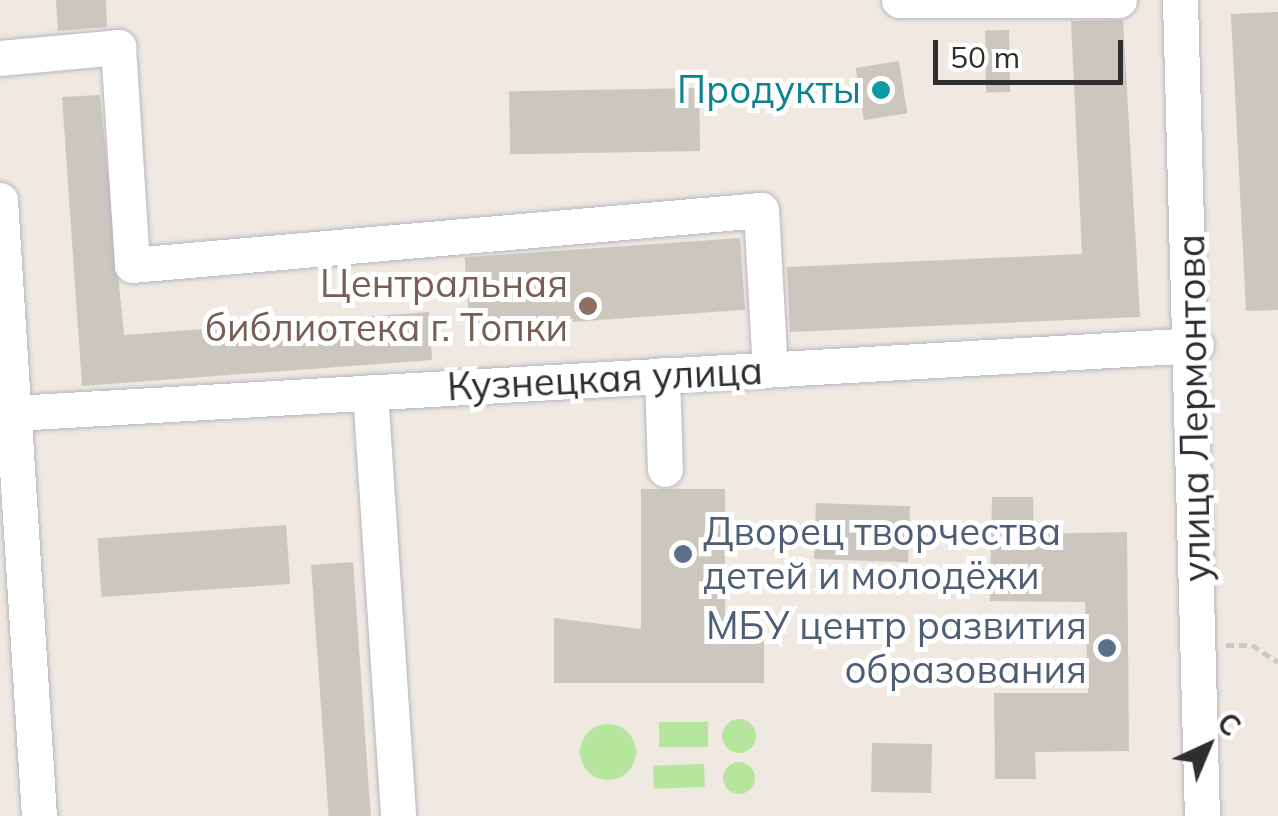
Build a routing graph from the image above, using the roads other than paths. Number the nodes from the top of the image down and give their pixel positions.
1 (899, 0) edge
2 (1119, 0) edge
3 (1180, 0) edge
4 (0, 58) edge
5 (0, 200) edge
6 (2, 258) edge
7 (1196, 344) junction
8 (770, 369) junction
9 (662, 376) junction
10 (370, 392) junction
11 (14, 413) junction
12 (665, 468) dead end
13 (39, 816) edge
14 (398, 816) edge
15 (1202, 816) edge

1 - 2 street
3 - 7 street, улица Лермонтова
4 - 8 street
5 - 6 street
6 - 11 street
7 - 8 street, Кузнецкая улица
7 - 15 street, улица Лермонтова
8 - 9 street, Кузнецкая улица
9 - 10 street, Кузнецкая улица
9 - 12 street
10 - 11 street, Кузнецкая улица
10 - 14 street
11 - 13 street

